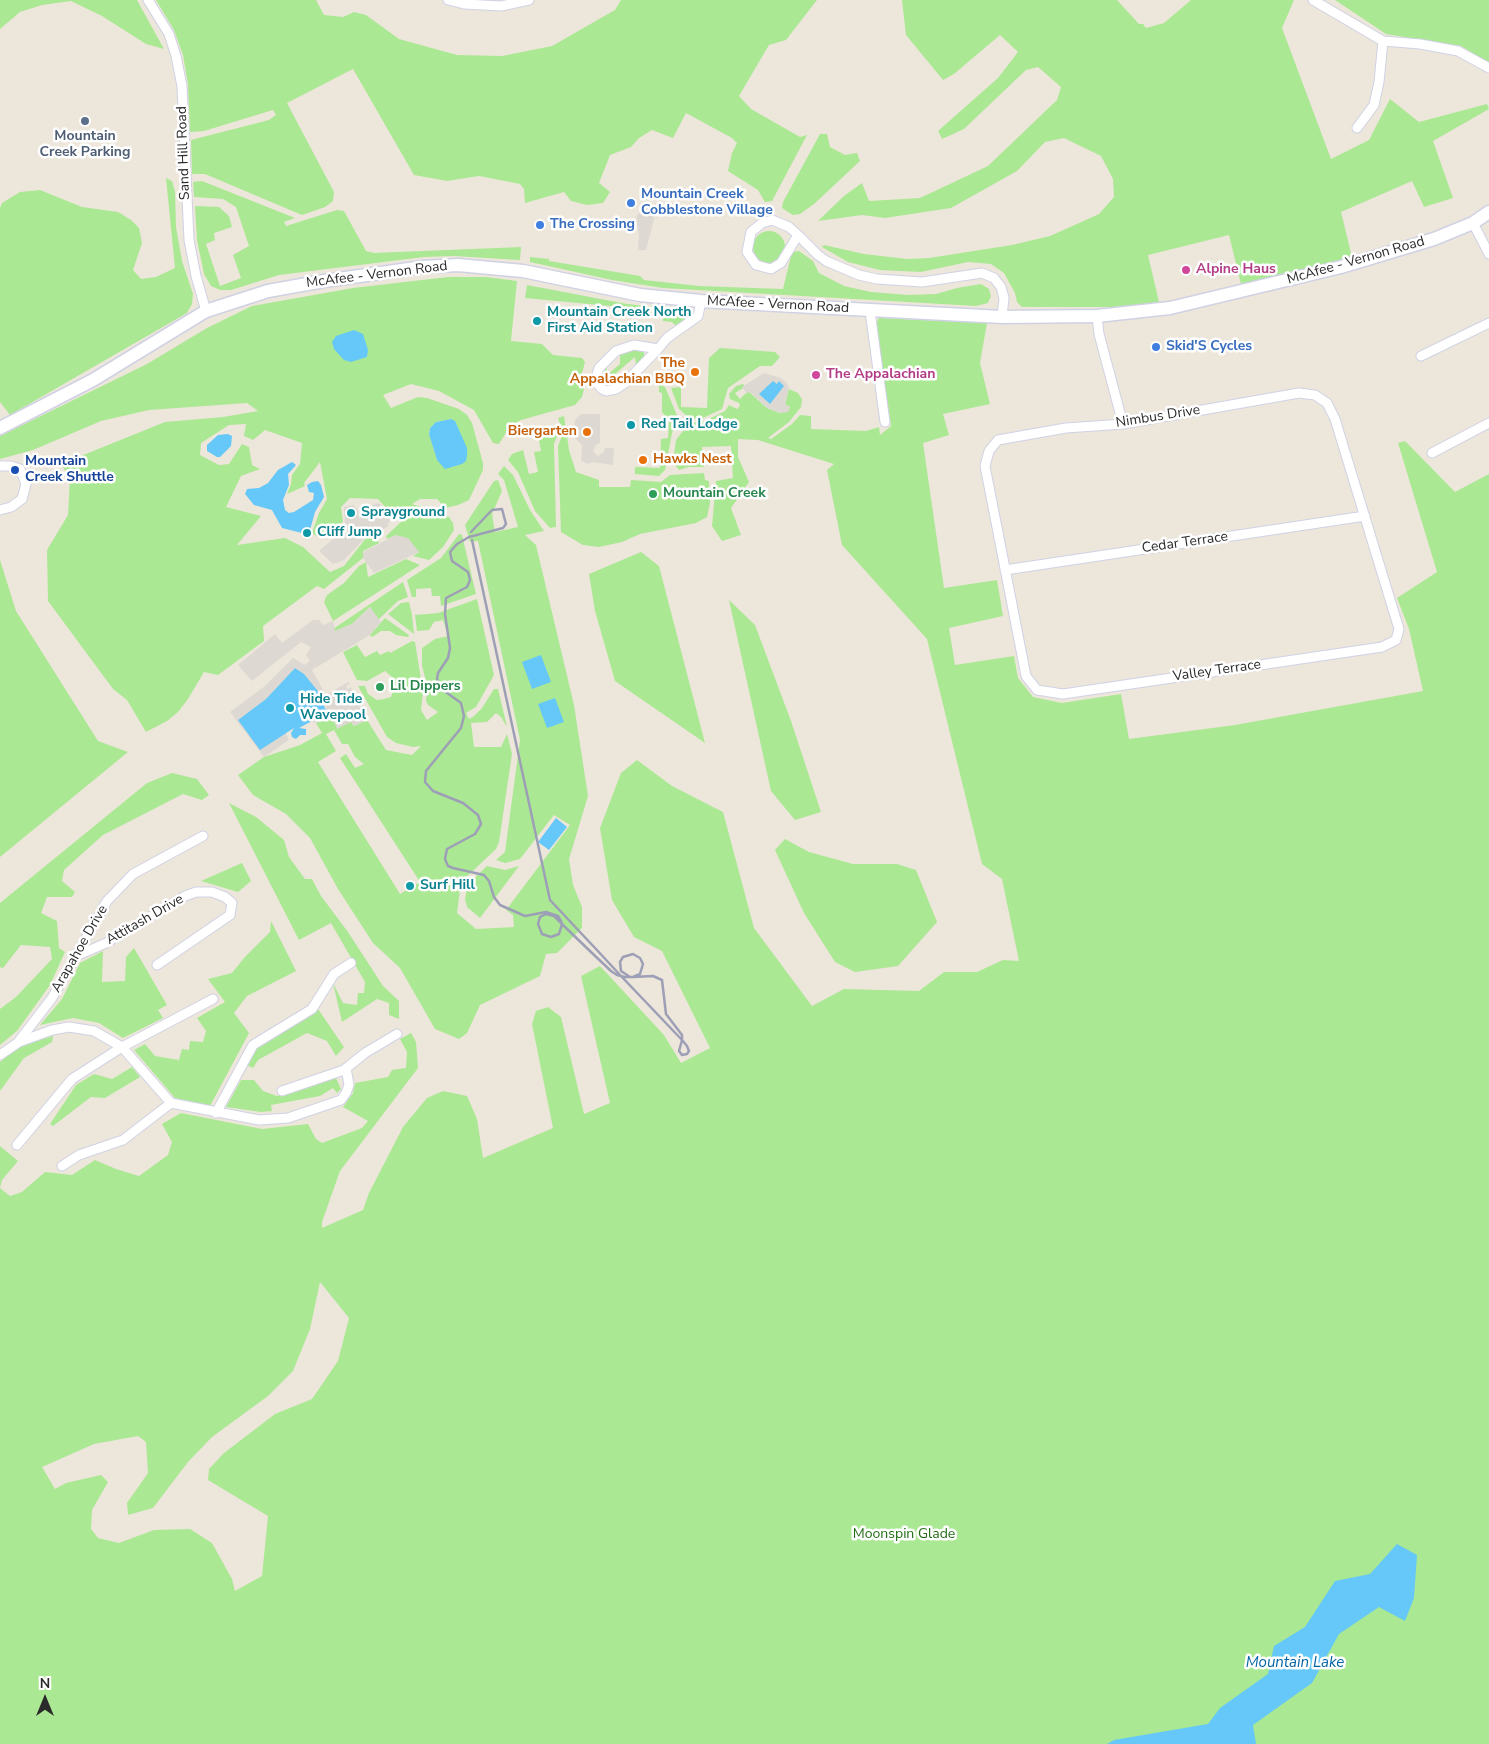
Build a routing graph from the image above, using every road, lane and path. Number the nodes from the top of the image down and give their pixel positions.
1 (148, 0) edge
2 (448, 0) edge
3 (528, 0) edge
4 (1313, 0) edge
5 (1383, 41) junction
6 (1489, 68) edge
7 (1357, 128) dead end
8 (1489, 212) edge
9 (1473, 224) junction
10 (798, 235) junction
11 (1489, 254) edge
12 (701, 301) junction
13 (206, 311) junction
14 (870, 311) junction
15 (1097, 316) junction
16 (1002, 317) junction
17 (1489, 323) edge
18 (658, 349) junction
19 (1421, 356) dead end
20 (886, 422) dead end
21 (1489, 423) edge
22 (1123, 424) junction
23 (0, 428) edge
24 (1432, 453) dead end
25 (0, 466) edge
26 (0, 510) edge
27 (1365, 516) junction
28 (1005, 570) junction
29 (1396, 640) joint
30 (1037, 690) joint
31 (203, 836) dead end
32 (74, 957) junction
33 (350, 962) dead end
34 (157, 965) dead end
35 (213, 999) dead end
36 (397, 1034) dead end
37 (19, 1042) junction
38 (122, 1047) junction
39 (0, 1055) edge
40 (346, 1068) junction
41 (282, 1091) dead end
42 (171, 1103) junction
43 (216, 1113) junction
44 (17, 1145) dead end
45 (62, 1166) dead end

1 - 13 street, Sand Hill Road
2 - 3 street
4 - 5 street
5 - 6 street
5 - 7 street
8 - 9 main road, McAfee - Vernon Road
9 - 11 street
9 - 15 main road, McAfee - Vernon Road
10 - 10 street
10 - 16 street
12 - 13 main road, McAfee - Vernon Road
12 - 14 main road, McAfee - Vernon Road
12 - 18 street
13 - 23 main road, McAfee - Vernon Road
14 - 16 main road, McAfee - Vernon Road
14 - 20 street
15 - 16 main road, McAfee - Vernon Road
15 - 22 street
17 - 19 street
18 - 18 street
21 - 24 street
22 - 27 street, Nimbus Drive
22 - 28 street, Nimbus Drive
25 - 26 street
27 - 28 street, Cedar Terrace
27 - 29 street, Nimbus Drive
28 - 30 street, Nimbus Drive
29 - 30 street, Valley Terrace
31 - 32 street, Arapahoe Drive
32 - 34 street, Attitash Drive
32 - 37 street, Arapahoe Drive
33 - 43 street
35 - 38 street
36 - 40 street
37 - 38 street
37 - 39 street
38 - 42 street
38 - 44 street
40 - 41 street
40 - 43 street
42 - 43 street
42 - 45 street

